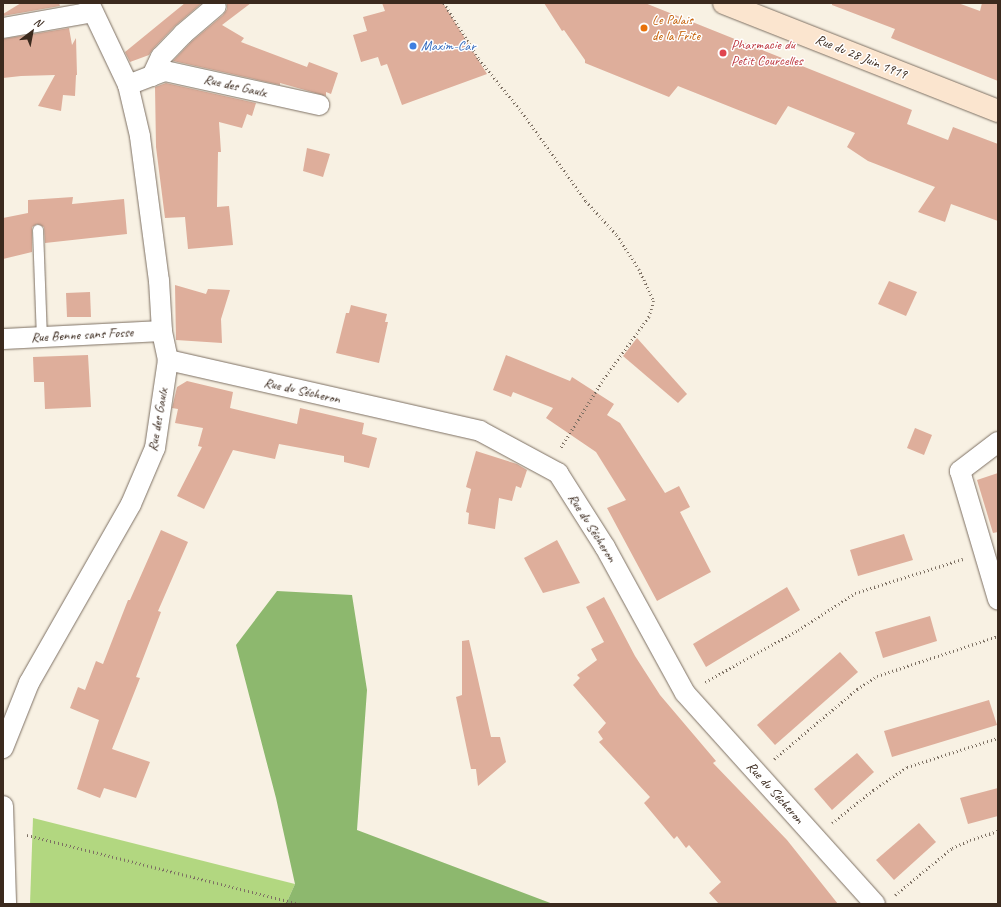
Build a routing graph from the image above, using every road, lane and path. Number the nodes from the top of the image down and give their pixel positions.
1 (444, 3) edge
2 (724, 3) edge
3 (216, 6) dead end
4 (91, 8) edge
5 (3, 28) edge
6 (152, 76) junction
7 (128, 85) junction
8 (319, 105) dead end
9 (998, 112) edge
10 (38, 230) dead end
11 (162, 331) junction
12 (42, 337) junction
13 (3, 339) edge
14 (168, 360) junction
15 (998, 442) edge
16 (551, 468) junction
17 (984, 553) junction
18 (998, 599) edge
19 (998, 636) edge
20 (686, 693) junction
21 (998, 738) edge
22 (3, 748) edge
23 (758, 773) junction
24 (3, 815) edge
25 (998, 831) edge
26 (814, 836) junction
27 (883, 901) edge
28 (6, 904) edge
29 (299, 904) edge

1 - 16 path
2 - 9 main road, Rue du 28 Juin 1919
3 - 6 street
4 - 5 street
4 - 7 street, Rue des Gaulx
6 - 7 street, Rue des Gaulx
6 - 8 street, Rue des Gaulx
7 - 11 street, Rue des Gaulx
10 - 12 lane
11 - 12 street, Rue Benne sans Fosse
11 - 14 street, Rue des Gaulx
12 - 13 street, Rue Benne sans Fosse
14 - 16 street, Rue du Sécheron
14 - 22 street, Rue des Gaulx
15 - 17 street
16 - 20 street, Rue du Sécheron
17 - 18 street
17 - 20 path
19 - 23 path
20 - 23 street, Rue du Sécheron
21 - 26 path
23 - 26 street, Rue du Sécheron
24 - 28 street
24 - 29 path
25 - 27 path
26 - 27 street, Rue du Sécheron

